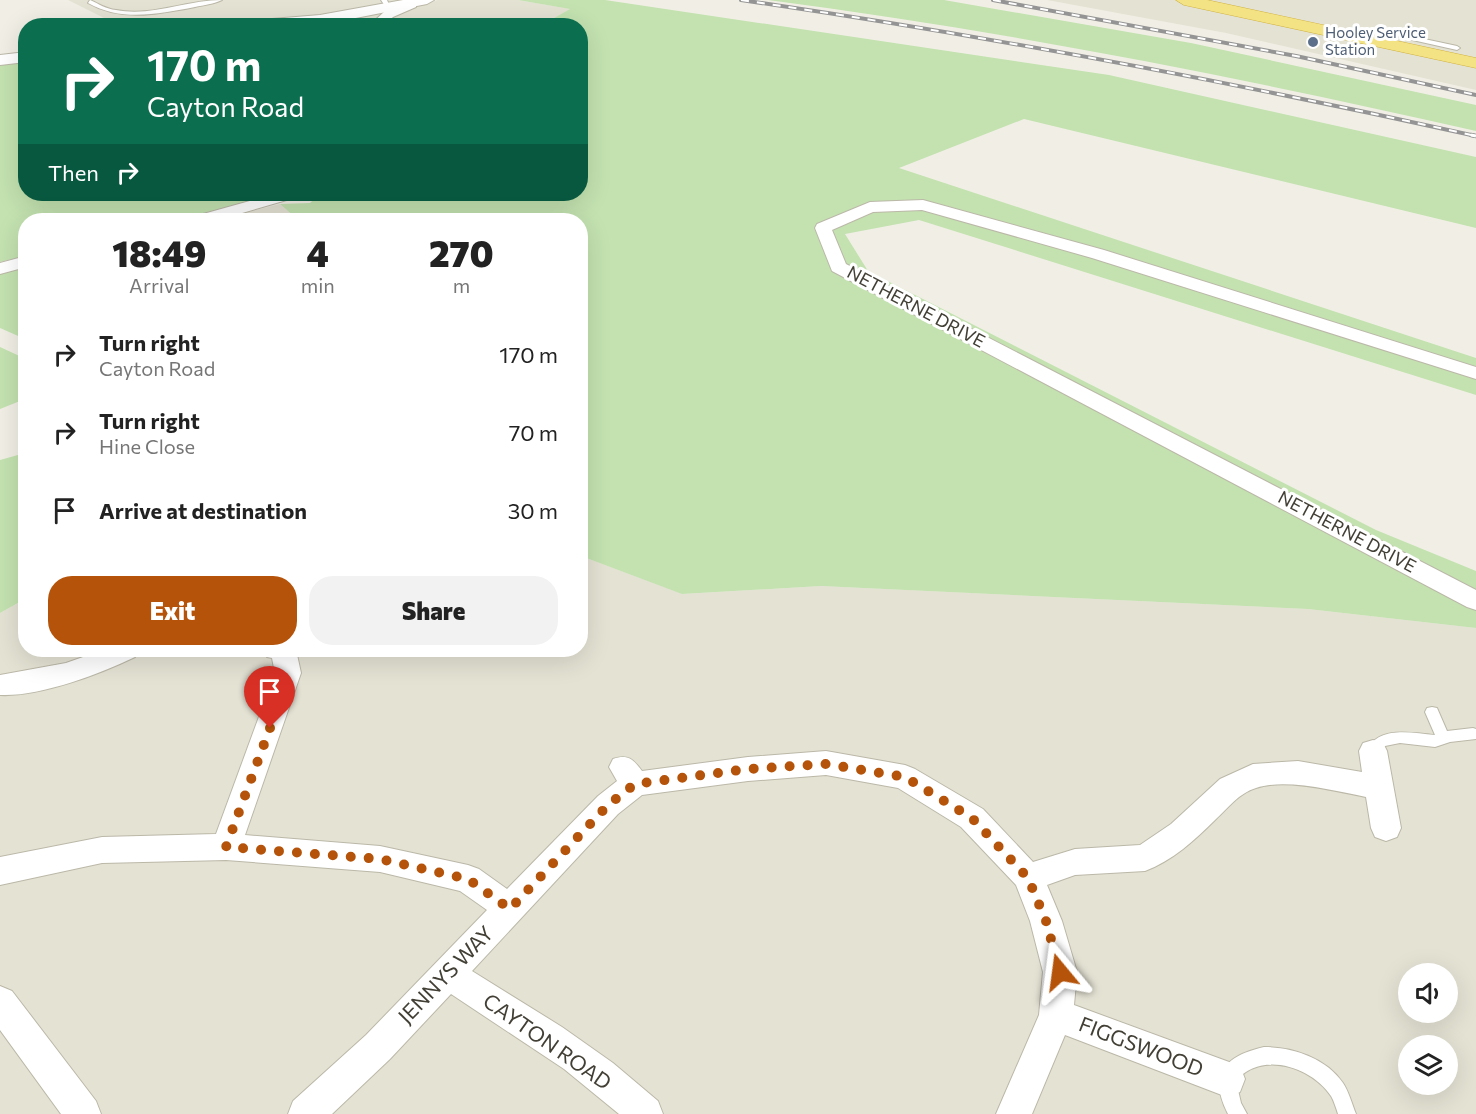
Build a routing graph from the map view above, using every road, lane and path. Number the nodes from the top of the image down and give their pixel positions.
1 (219, 0) edge
2 (427, 0) edge
3 (1184, 0) edge
4 (90, 2) dead end
5 (386, 4) edge
6 (412, 4) junction
7 (322, 18) edge
8 (384, 18) edge
9 (1401, 36) dead end
10 (1430, 48) junction
11 (1457, 48) dead end
12 (18, 58) edge
13 (0, 60) edge
14 (1476, 63) edge
15 (267, 201) edge
16 (226, 213) edge
17 (18, 263) edge
18 (0, 269) edge
19 (1476, 373) edge
20 (1476, 601) edge
21 (112, 657) edge
22 (285, 657) edge
23 (2, 685) dead end
24 (1432, 712) dead end
25 (1473, 734) dead end
26 (1443, 738) junction
27 (1373, 751) joint
28 (1380, 787) junction
29 (1386, 828) dead end
30 (226, 847) junction
31 (0, 872) edge
32 (1028, 878) junction
33 (510, 909) junction
34 (447, 973) junction
35 (0, 1002) edge
36 (1056, 1015) junction
37 (1227, 1079) junction
38 (83, 1114) edge
39 (306, 1114) edge
40 (645, 1114) edge
41 (1014, 1114) edge
42 (1238, 1114) edge
43 (1347, 1114) edge

1 - 4 lane
2 - 6 street
3 - 10 highway
5 - 6 street
5 - 7 street
6 - 8 street
9 - 10 lane
10 - 11 lane
10 - 14 highway
12 - 13 street
15 - 16 street
17 - 18 street
19 - 20 street, NETHERNE DRIVE
21 - 23 street
22 - 30 street
24 - 26 lane
25 - 26 lane
26 - 27 lane
27 - 28 street
28 - 29 street
28 - 32 street
30 - 31 street
30 - 33 street
32 - 33 street, JENNYS WAY
32 - 36 street, JENNYS WAY
33 - 34 street, JENNYS WAY
34 - 39 street, JENNYS WAY
34 - 40 street, CAYTON ROAD
35 - 38 street
36 - 37 street, FIGGSWOOD
36 - 41 street, JENNYS WAY
37 - 42 lane
37 - 43 lane

